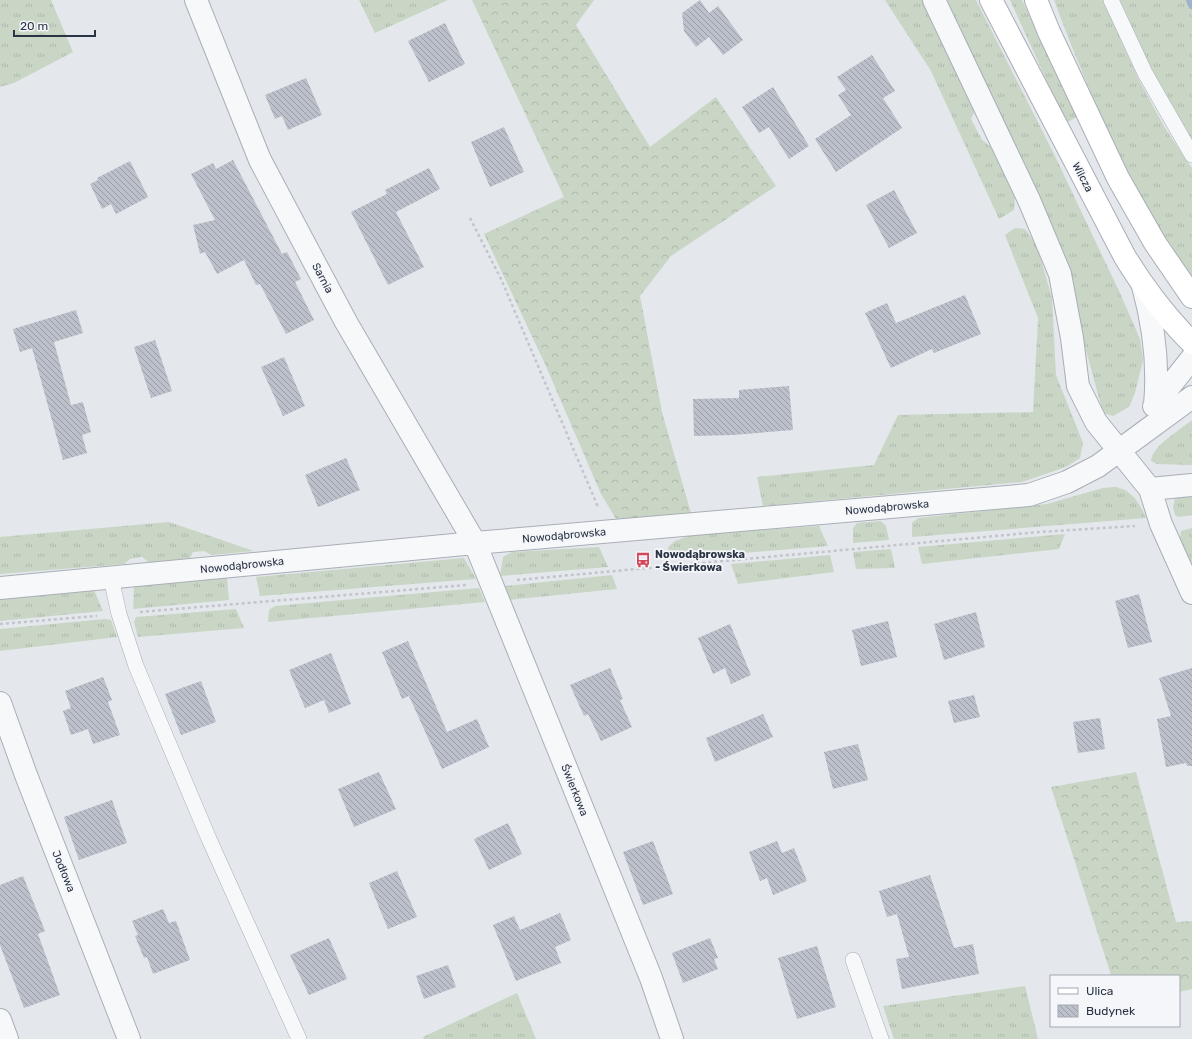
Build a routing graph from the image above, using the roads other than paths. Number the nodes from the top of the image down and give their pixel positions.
1 (196, 0) edge
2 (934, 0) edge
3 (992, 0) edge
4 (1036, 0) edge
5 (1111, 0) edge
6 (1192, 155) edge
7 (1143, 286) junction
8 (1192, 297) edge
9 (1192, 343) edge
10 (1192, 358) edge
11 (1192, 397) edge
12 (1155, 405) junction
13 (1118, 451) junction
14 (1192, 485) edge
15 (1150, 489) junction
16 (475, 543) junction
17 (111, 578) junction
18 (0, 588) edge
19 (1192, 593) edge
20 (0, 703) edge
21 (853, 960) dead end
22 (0, 1020) edge
23 (7, 1039) edge
24 (129, 1039) edge
25 (299, 1039) edge
26 (672, 1039) edge
27 (881, 1039) edge

1 - 16 street, Sarnia
2 - 13 street
3 - 7 street, Wilcza
4 - 8 street
5 - 6 lane
7 - 9 street, Wilcza
7 - 12 street
10 - 12 street, Nowodąbrowska
11 - 13 street, Nowodąbrowska
12 - 13 street, Nowodąbrowska
13 - 15 street
13 - 16 street, Nowodąbrowska
14 - 15 street
15 - 19 street
16 - 17 street, Nowodąbrowska
16 - 26 street, Świerkowa
17 - 18 street, Nowodąbrowska
17 - 25 lane
20 - 24 street, Jodłowa
21 - 27 lane
22 - 23 street

